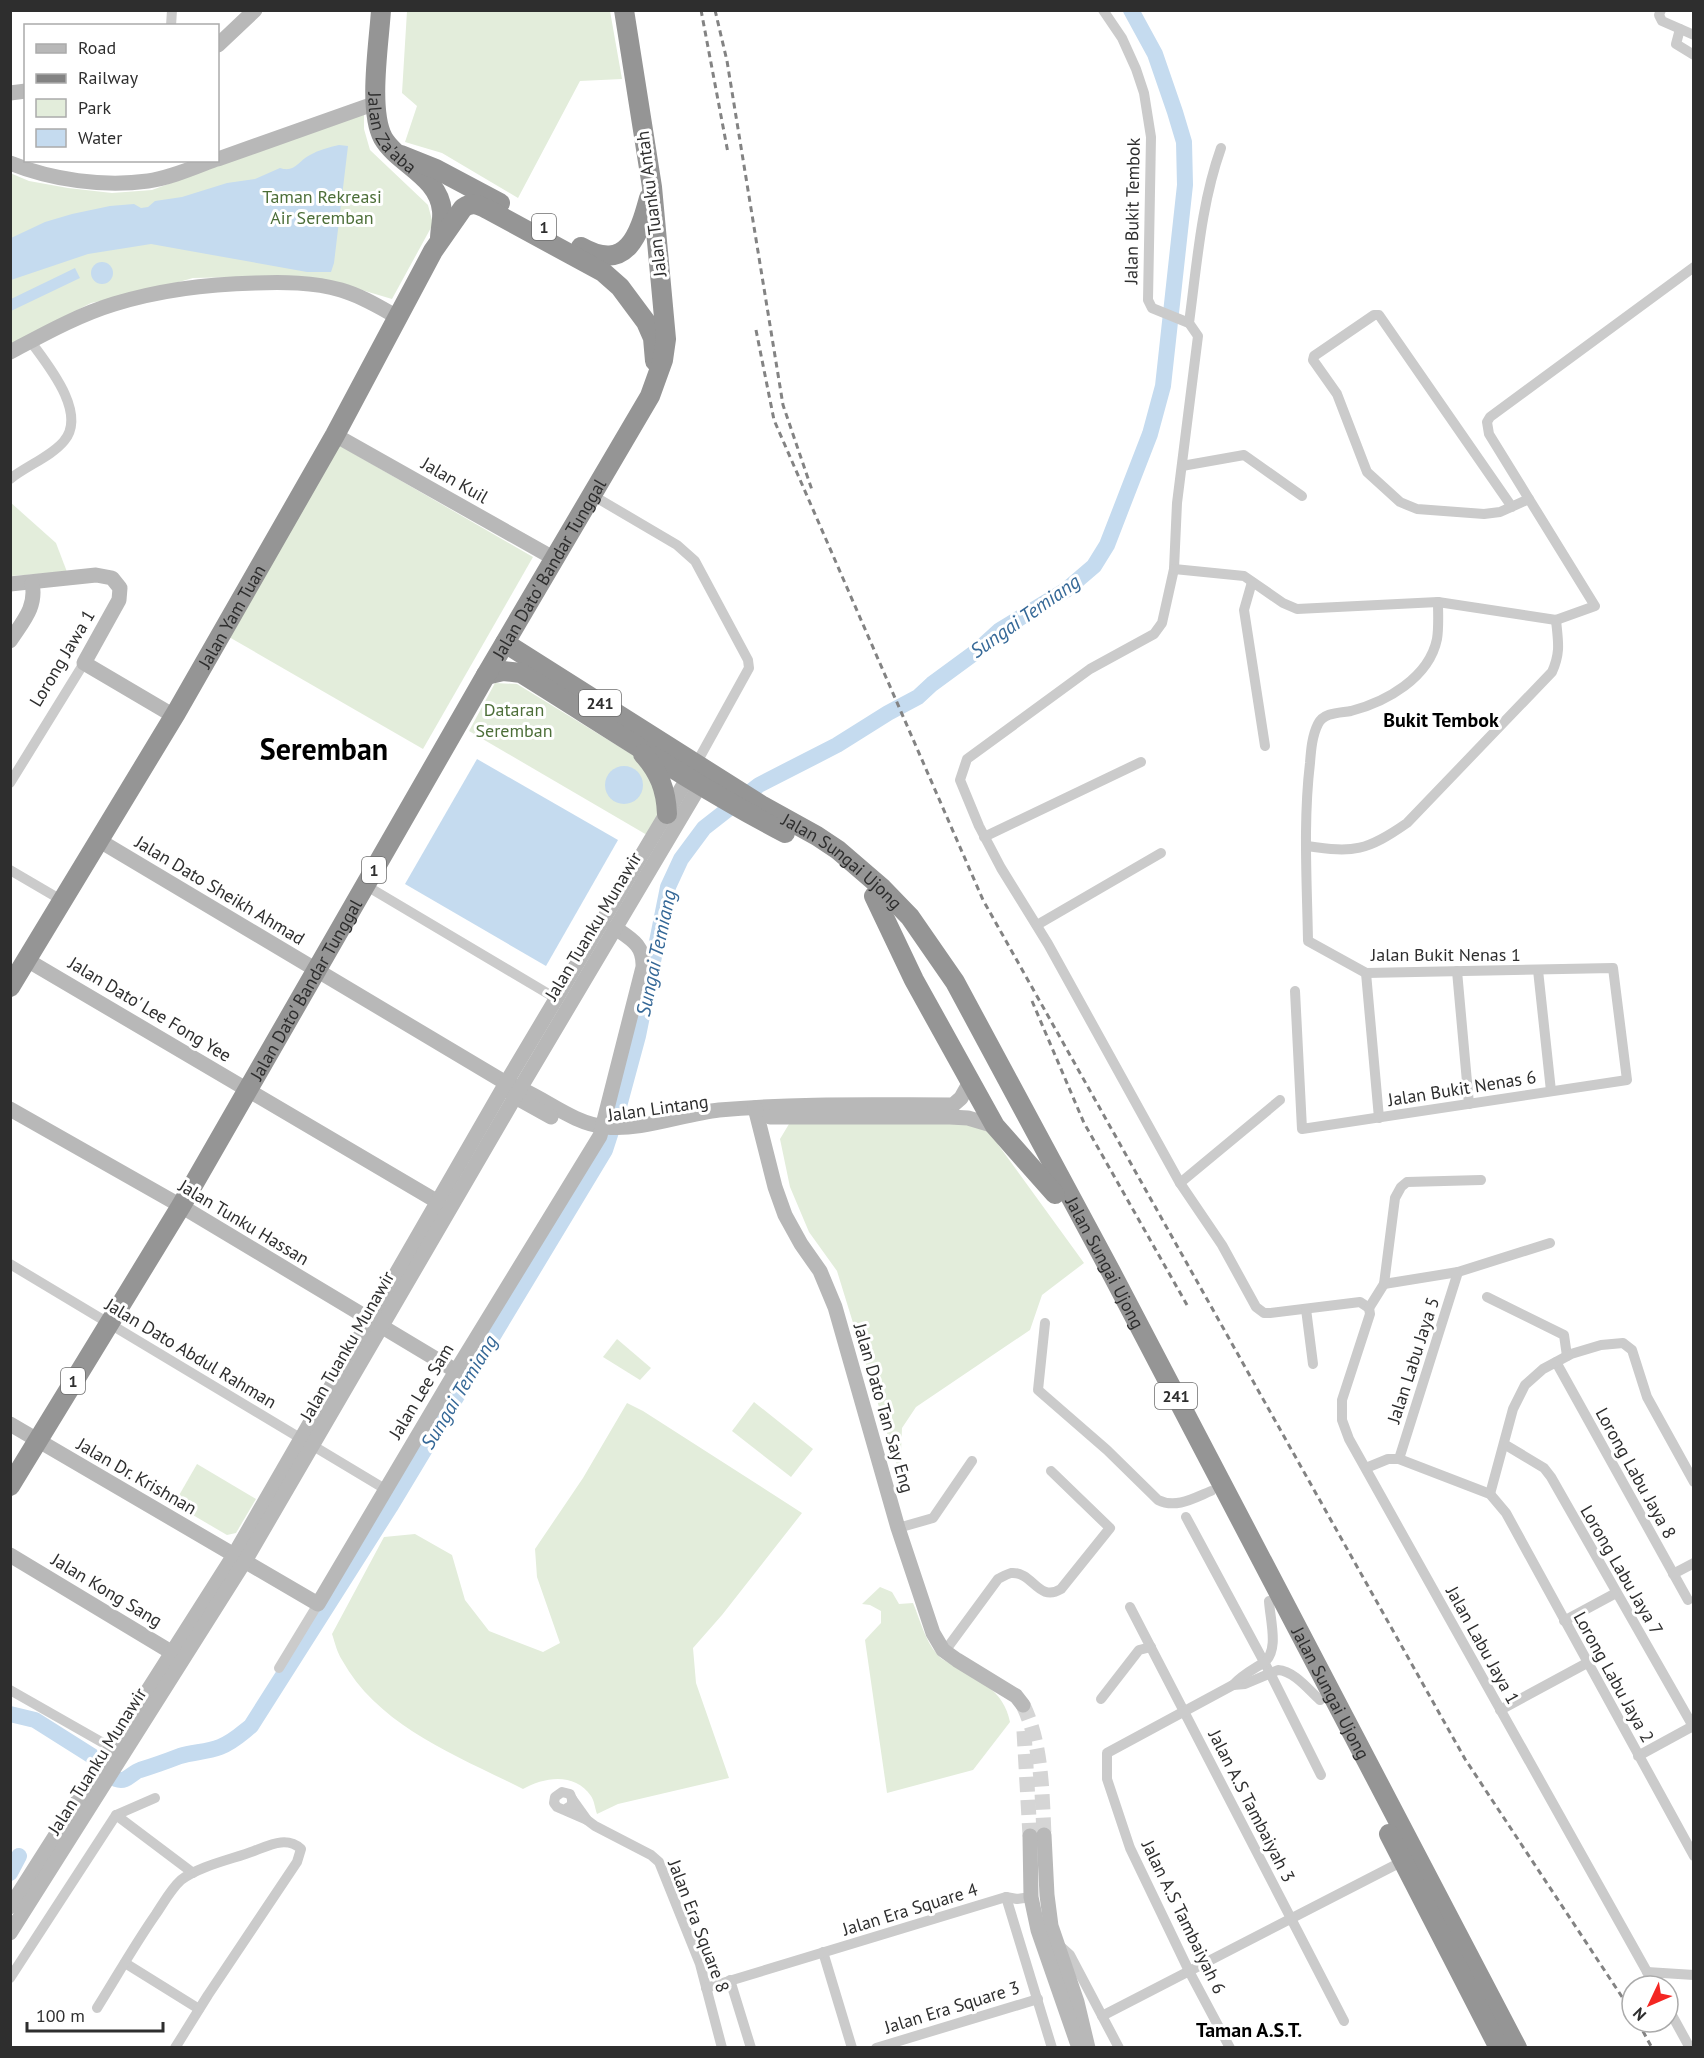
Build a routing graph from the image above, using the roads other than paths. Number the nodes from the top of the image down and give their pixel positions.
1 (255, 10) edge
2 (381, 10) edge
3 (624, 10) edge
4 (637, 10) edge
5 (1103, 10) edge
6 (1660, 10) edge
7 (1680, 29) junction
8 (1694, 35) edge
9 (219, 44) edge
10 (1694, 55) edge
11 (639, 100) junction
12 (376, 103) junction
13 (1221, 148) dead end
14 (401, 156) junction
15 (219, 159) edge
16 (210, 162) edge
17 (10, 163) edge
18 (652, 187) junction
19 (440, 239) junction
20 (1694, 267) edge
21 (399, 318) junction
22 (1190, 323) junction
23 (31, 342) junction
24 (10, 352) edge
25 (650, 396) junction
26 (335, 435) junction
27 (1182, 466) junction
28 (10, 479) edge
29 (592, 495) junction
30 (1302, 495) dead end
31 (1528, 499) junction
32 (1512, 507) junction
33 (555, 559) junction
34 (1174, 569) junction
35 (1252, 582) junction
36 (32, 583) junction
37 (10, 584) edge
38 (1438, 602) junction
39 (1556, 620) junction
40 (10, 641) edge
41 (505, 643) junction
42 (84, 663) junction
43 (486, 675) junction
44 (174, 716) junction
45 (633, 743) junction
46 (1265, 746) dead end
47 (1141, 762) dead end
48 (698, 774) junction
49 (10, 783) edge
50 (756, 810) junction
51 (667, 813) junction
52 (984, 837) junction
53 (100, 841) junction
54 (1307, 846) junction
55 (1161, 853) dead end
56 (10, 870) edge
57 (365, 885) junction
58 (874, 896) junction
59 (63, 901) junction
60 (1037, 925) junction
61 (615, 928) junction
62 (27, 960) junction
63 (316, 970) junction
64 (1538, 970) junction
65 (1457, 971) junction
66 (1366, 973) junction
67 (10, 987) edge
68 (1294, 991) dead end
69 (556, 999) junction
70 (1627, 1080) joint
71 (969, 1082) junction
72 (514, 1089) junction
73 (248, 1090) junction
74 (1551, 1091) junction
75 (1280, 1100) dead end
76 (1469, 1104) junction
77 (10, 1110) edge
78 (920, 1111) junction
79 (756, 1113) junction
80 (1379, 1118) junction
81 (995, 1126) junction
82 (612, 1131) junction
83 (1481, 1180) dead end
84 (1180, 1183) junction
85 (1055, 1194) junction
86 (438, 1202) junction
87 (181, 1206) junction
88 (1550, 1243) dead end
89 (10, 1264) edge
90 (1458, 1272) junction
91 (1384, 1284) junction
92 (1487, 1296) dead end
93 (1369, 1308) junction
94 (1306, 1309) junction
95 (109, 1323) junction
96 (376, 1323) junction
97 (1045, 1323) dead end
98 (1567, 1356) junction
99 (1556, 1362) junction
100 (1313, 1364) dead end
101 (456, 1371) junction
102 (10, 1424) edge
103 (38, 1440) junction
104 (307, 1441) junction
105 (1504, 1444) junction
106 (1399, 1459) junction
107 (972, 1461) dead end
108 (1366, 1468) junction
109 (1051, 1471) dead end
110 (1694, 1482) edge
111 (10, 1486) edge
112 (386, 1489) junction
113 (1211, 1491) junction
114 (1490, 1494) junction
115 (1186, 1517) dead end
116 (898, 1528) junction
117 (10, 1555) edge
118 (239, 1558) junction
119 (1694, 1563) edge
120 (1673, 1574) junction
121 (1616, 1593) junction
122 (1688, 1600) dead end
123 (1269, 1601) junction
124 (318, 1604) junction
125 (1130, 1607) dead end
126 (1564, 1621) junction
127 (1151, 1647) junction
128 (945, 1651) junction
129 (178, 1656) junction
130 (1587, 1663) junction
131 (279, 1668) dead end
132 (1267, 1668) junction
133 (10, 1690) edge
134 (1101, 1699) dead end
135 (1320, 1700) junction
136 (1020, 1706) tunnel mouth
137 (1500, 1710) junction
138 (1184, 1711) junction
139 (1693, 1727) edge
140 (112, 1748) junction
141 (1638, 1756) junction
142 (104, 1773) junction
143 (1321, 1775) dead end
144 (155, 1798) dead end
145 (572, 1799) junction
146 (564, 1810) junction
147 (116, 1815) junction
148 (587, 1820) junction
149 (1694, 1856) edge
150 (1403, 1861) junction
151 (193, 1873) junction
152 (1006, 1897) junction
153 (1031, 1897) junction
154 (15, 1904) edge
155 (1291, 1918) junction
156 (10, 1933) edge
157 (1055, 1941) junction
158 (823, 1952) junction
159 (125, 1963) junction
160 (1189, 1971) junction
161 (1647, 1972) joint
162 (1694, 1975) edge
163 (10, 1978) edge
164 (730, 1980) junction
165 (706, 1988) junction
166 (1038, 1999) junction
167 (97, 2008) dead end
168 (199, 2009) junction
169 (1102, 2016) junction
170 (1344, 2021) dead end
171 (1680, 2030) edge
172 (175, 2048) edge
173 (722, 2048) edge
174 (751, 2048) edge
175 (852, 2048) edge
176 (876, 2048) edge
177 (1052, 2048) edge
178 (1079, 2048) edge
179 (1088, 2048) edge
180 (1119, 2048) edge
181 (1230, 2048) edge
182 (1499, 2048) edge
183 (1517, 2048) edge
184 (1690, 2048) edge

1 - 9 main road
2 - 12 highway, Jalan Za'aba / 1
3 - 11 highway, Jalan Tuanku Antah / 1
4 - 11 highway
5 - 22 street, Jalan Bukit Tembok
6 - 7 street
7 - 8 street
7 - 10 street
11 - 18 highway, Jalan Tuanku Antah / 1
12 - 14 highway, Jalan Za'aba / 1
12 - 15 main road
13 - 22 street
14 - 18 highway, 1
14 - 19 highway, Jalan Za'aba / 1
16 - 17 main road
18 - 25 highway, Jalan Tuanku Antah / 1
19 - 21 highway, Jalan Yam Tuan / 1
19 - 25 highway, 1
20 - 31 street
21 - 23 main road
21 - 26 highway, Jalan Yam Tuan / 1
22 - 27 street
23 - 24 main road
23 - 28 street
25 - 29 highway, Jalan Dato' Bandar Tunggal / 1
26 - 33 main road, Jalan Kuil
26 - 44 highway, Jalan Yam Tuan / 1
27 - 30 street
27 - 34 street
29 - 33 highway, Jalan Dato' Bandar Tunggal / 1
29 - 48 street
31 - 32 street
31 - 39 street
32 - 32 street
33 - 41 highway, Jalan Dato' Bandar Tunggal / 1
34 - 35 street
34 - 52 street
35 - 38 street
35 - 46 street
36 - 37 main road
36 - 40 main road
36 - 42 main road, Lorong Jawa 1
38 - 39 street
38 - 54 street
39 - 54 street
41 - 43 highway, Jalan Dato' Bandar Tunggal / 1
41 - 48 highway, Jalan Sungai Ujong / 241
42 - 44 main road
42 - 49 street, Lorong Jawa 1
43 - 45 highway, Jalan Sungai Ujong / 241
43 - 57 highway, Jalan Dato' Bandar Tunggal / 1
44 - 53 highway, Jalan Yam Tuan / 1
45 - 48 highway, Jalan Sungai Ujong / 241
45 - 51 highway
47 - 52 street
48 - 50 highway, Jalan Sungai Ujong / 241
48 - 51 main road, Jalan Tuanku Munawir
48 - 61 main road, Jalan Tuanku Munawir
50 - 58 highway, Jalan Sungai Ujong / 241
50 - 183 highway, Jalan Sungai Ujong / 241
51 - 69 main road, Jalan Tuanku Munawir
52 - 60 street
53 - 59 highway, Jalan Yam Tuan / 1
53 - 63 main road, Jalan Dato Sheikh Ahmad
54 - 66 street, Jalan Bukit Nenas 1
55 - 60 street
56 - 59 street
57 - 63 highway, Jalan Dato' Bandar Tunggal / 1
57 - 69 street
58 - 71 highway
58 - 85 highway, Jalan Sungai Ujong / 241
59 - 62 highway, Jalan Yam Tuan / 1
60 - 84 street
61 - 72 main road, Jalan Tuanku Munawir
61 - 82 main road, Jalan Lee Sam
62 - 67 highway, Jalan Yam Tuan / 1
62 - 73 main road, Jalan Dato' Lee Fong Yee
63 - 72 main road, Jalan Dato Sheikh Ahmad
63 - 73 highway, Jalan Dato' Bandar Tunggal / 1
64 - 65 street, Jalan Bukit Nenas 1
64 - 70 street, Jalan Bukit Nenas 1
64 - 74 street
65 - 66 street, Jalan Bukit Nenas 1
65 - 76 street
66 - 80 street
68 - 80 street, Jalan Bukit Nenas 6
69 - 72 main road, Jalan Tuanku Munawir
70 - 74 street, Jalan Bukit Nenas 6
71 - 78 main road, Jalan Lintang
71 - 81 highway
72 - 82 main road, Jalan Lintang
72 - 86 main road, Jalan Tuanku Munawir
72 - 96 main road, Jalan Tuanku Munawir
73 - 86 main road, Jalan Dato' Lee Fong Yee
73 - 87 highway, Jalan Dato' Bandar Tunggal / 1
74 - 76 street, Jalan Bukit Nenas 6
75 - 84 street
76 - 80 street, Jalan Bukit Nenas 6
77 - 87 main road, Jalan Tunku Hassan
78 - 79 main road, Jalan Lintang
78 - 81 main road, Jalan Lintang
79 - 82 main road, Jalan Lintang
79 - 116 main road, Jalan Dato Tan Say Eng
81 - 85 highway
82 - 101 main road, Jalan Lee Sam
83 - 91 street
84 - 94 street
85 - 113 highway, Jalan Sungai Ujong / 241
86 - 96 main road, Jalan Tuanku Munawir
87 - 95 highway, Jalan Dato' Bandar Tunggal / 1
87 - 96 main road, Jalan Tunku Hassan
88 - 90 street
89 - 95 street, Jalan Dato Abdul Rahman
90 - 91 street
90 - 106 street, Jalan Labu Jaya 5
91 - 93 street, Jalan Labu Jaya 1
92 - 98 street
93 - 94 street
93 - 108 street, Jalan Labu Jaya 1
94 - 100 street
95 - 103 highway, Jalan Dato' Bandar Tunggal / 1
95 - 104 street, Jalan Dato Abdul Rahman
96 - 101 main road, Jalan Tunku Hassan
96 - 104 main road, Jalan Tuanku Munawir
97 - 113 street
98 - 99 street
98 - 110 street
99 - 105 street
99 - 120 street, Lorong Labu Jaya 8
101 - 112 main road, Jalan Lee Sam
102 - 103 main road, Jalan Dr. Krishnan
103 - 111 highway, Jalan Dato' Bandar Tunggal / 1
103 - 118 main road, Jalan Dr. Krishnan
104 - 112 street, Jalan Dato Abdul Rahman
104 - 118 main road, Jalan Tuanku Munawir
105 - 114 street
105 - 121 street, Lorong Labu Jaya 7
106 - 108 street
106 - 114 street
107 - 116 street
108 - 137 street, Jalan Labu Jaya 1
109 - 128 street
112 - 124 main road, Jalan Lee Sam
113 - 123 highway, Jalan Sungai Ujong / 241
114 - 126 street, Lorong Labu Jaya 2
115 - 132 street
116 - 128 main road, Jalan Dato Tan Say Eng
117 - 129 main road, Jalan Kong Sang
118 - 124 main road
118 - 129 main road, Jalan Tuanku Munawir
119 - 120 street
120 - 122 street, Lorong Labu Jaya 8
121 - 126 street
121 - 139 street, Lorong Labu Jaya 7
123 - 132 street
123 - 135 highway, Jalan Sungai Ujong / 241
124 - 131 street
125 - 127 street, Jalan A.S Tambaiyah 3
126 - 130 street, Lorong Labu Jaya 2
127 - 134 street
127 - 138 street, Jalan A.S Tambaiyah 3
128 - 136 main road, Jalan Dato Tan Say Eng
129 - 140 main road, Jalan Tuanku Munawir
129 - 142 main road, Jalan Tuanku Munawir
130 - 137 street
130 - 141 street, Lorong Labu Jaya 2
132 - 135 street
132 - 138 street
132 - 143 street
133 - 140 street
135 - 150 highway, Jalan Sungai Ujong / 241
137 - 161 street, Jalan Labu Jaya 1
138 - 155 street, Jalan A.S Tambaiyah 3
138 - 160 street, Jalan A.S Tambaiyah 6
139 - 141 street
140 - 142 main road, Jalan Tuanku Munawir
141 - 149 street, Lorong Labu Jaya 2
142 - 154 main road, Jalan Tuanku Munawir
144 - 147 street
145 - 146 street
145 - 146 street
145 - 148 street, Jalan Era Square 8
146 - 148 street, Jalan Era Square 8
147 - 151 street
147 - 163 street
148 - 165 street, Jalan Era Square 8
150 - 155 street
150 - 182 highway, Jalan Sungai Ujong / 241
151 - 159 street
151 - 168 street
152 - 153 street, Jalan Era Square 4
152 - 158 street, Jalan Era Square 4
152 - 166 street
153 - 157 main road
153 - 178 main road
154 - 156 main road, Jalan Tuanku Munawir
155 - 160 street
155 - 170 street, Jalan A.S Tambaiyah 3
157 - 169 street
157 - 179 main road
158 - 164 street, Jalan Era Square 4
158 - 175 street
159 - 167 street
159 - 168 street
160 - 169 street
160 - 181 street, Jalan A.S Tambaiyah 6
161 - 162 street
164 - 165 street, Jalan Era Square 4
164 - 174 street, Jalan Era Square 8
165 - 173 street, Jalan Era Square 8
166 - 176 street, Jalan Era Square 3
166 - 177 street
168 - 172 street
169 - 180 street
171 - 184 street

